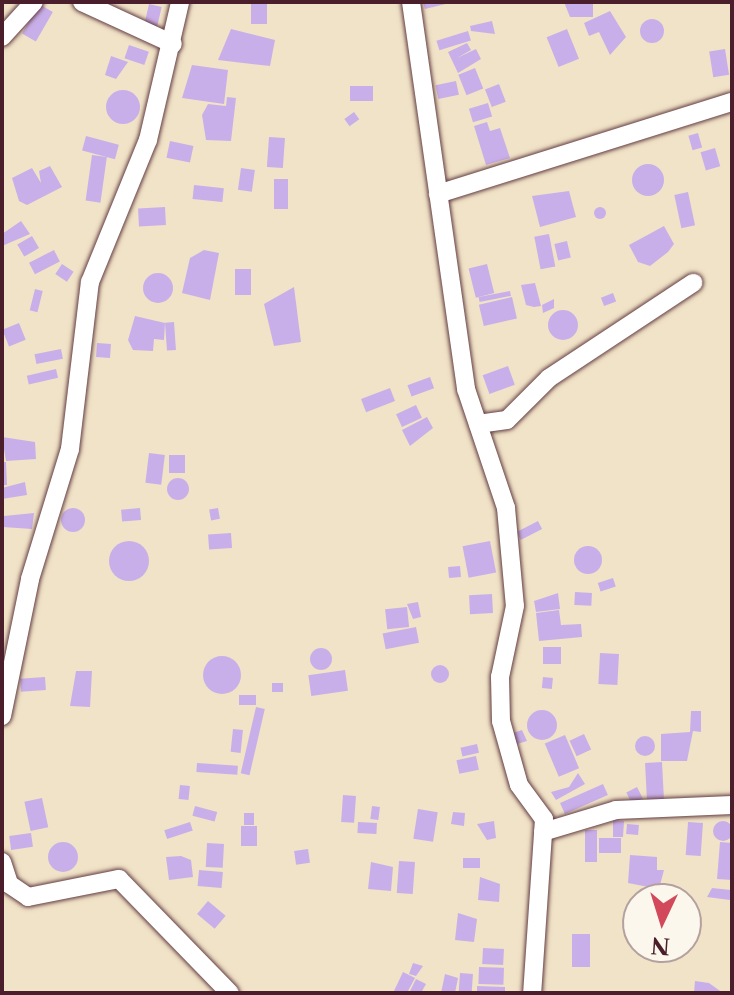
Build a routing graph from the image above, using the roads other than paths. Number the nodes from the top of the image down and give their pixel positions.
1 (34, 2) edge
2 (82, 2) edge
3 (180, 2) edge
4 (411, 2) edge
5 (2, 37) edge
6 (173, 44) junction
7 (732, 102) edge
8 (438, 194) junction
9 (693, 283) dead end
10 (478, 424) junction
11 (2, 618) edge
12 (21, 624) junction
13 (2, 716) edge
14 (732, 805) edge
15 (543, 832) junction
16 (2, 862) edge
17 (230, 993) edge
18 (532, 993) edge

1 - 5 street
2 - 6 street
3 - 6 street
4 - 8 street
6 - 12 street
7 - 8 street
8 - 10 street
9 - 10 street
10 - 15 street
11 - 12 street
12 - 13 street
14 - 15 street
15 - 18 street
16 - 17 street

